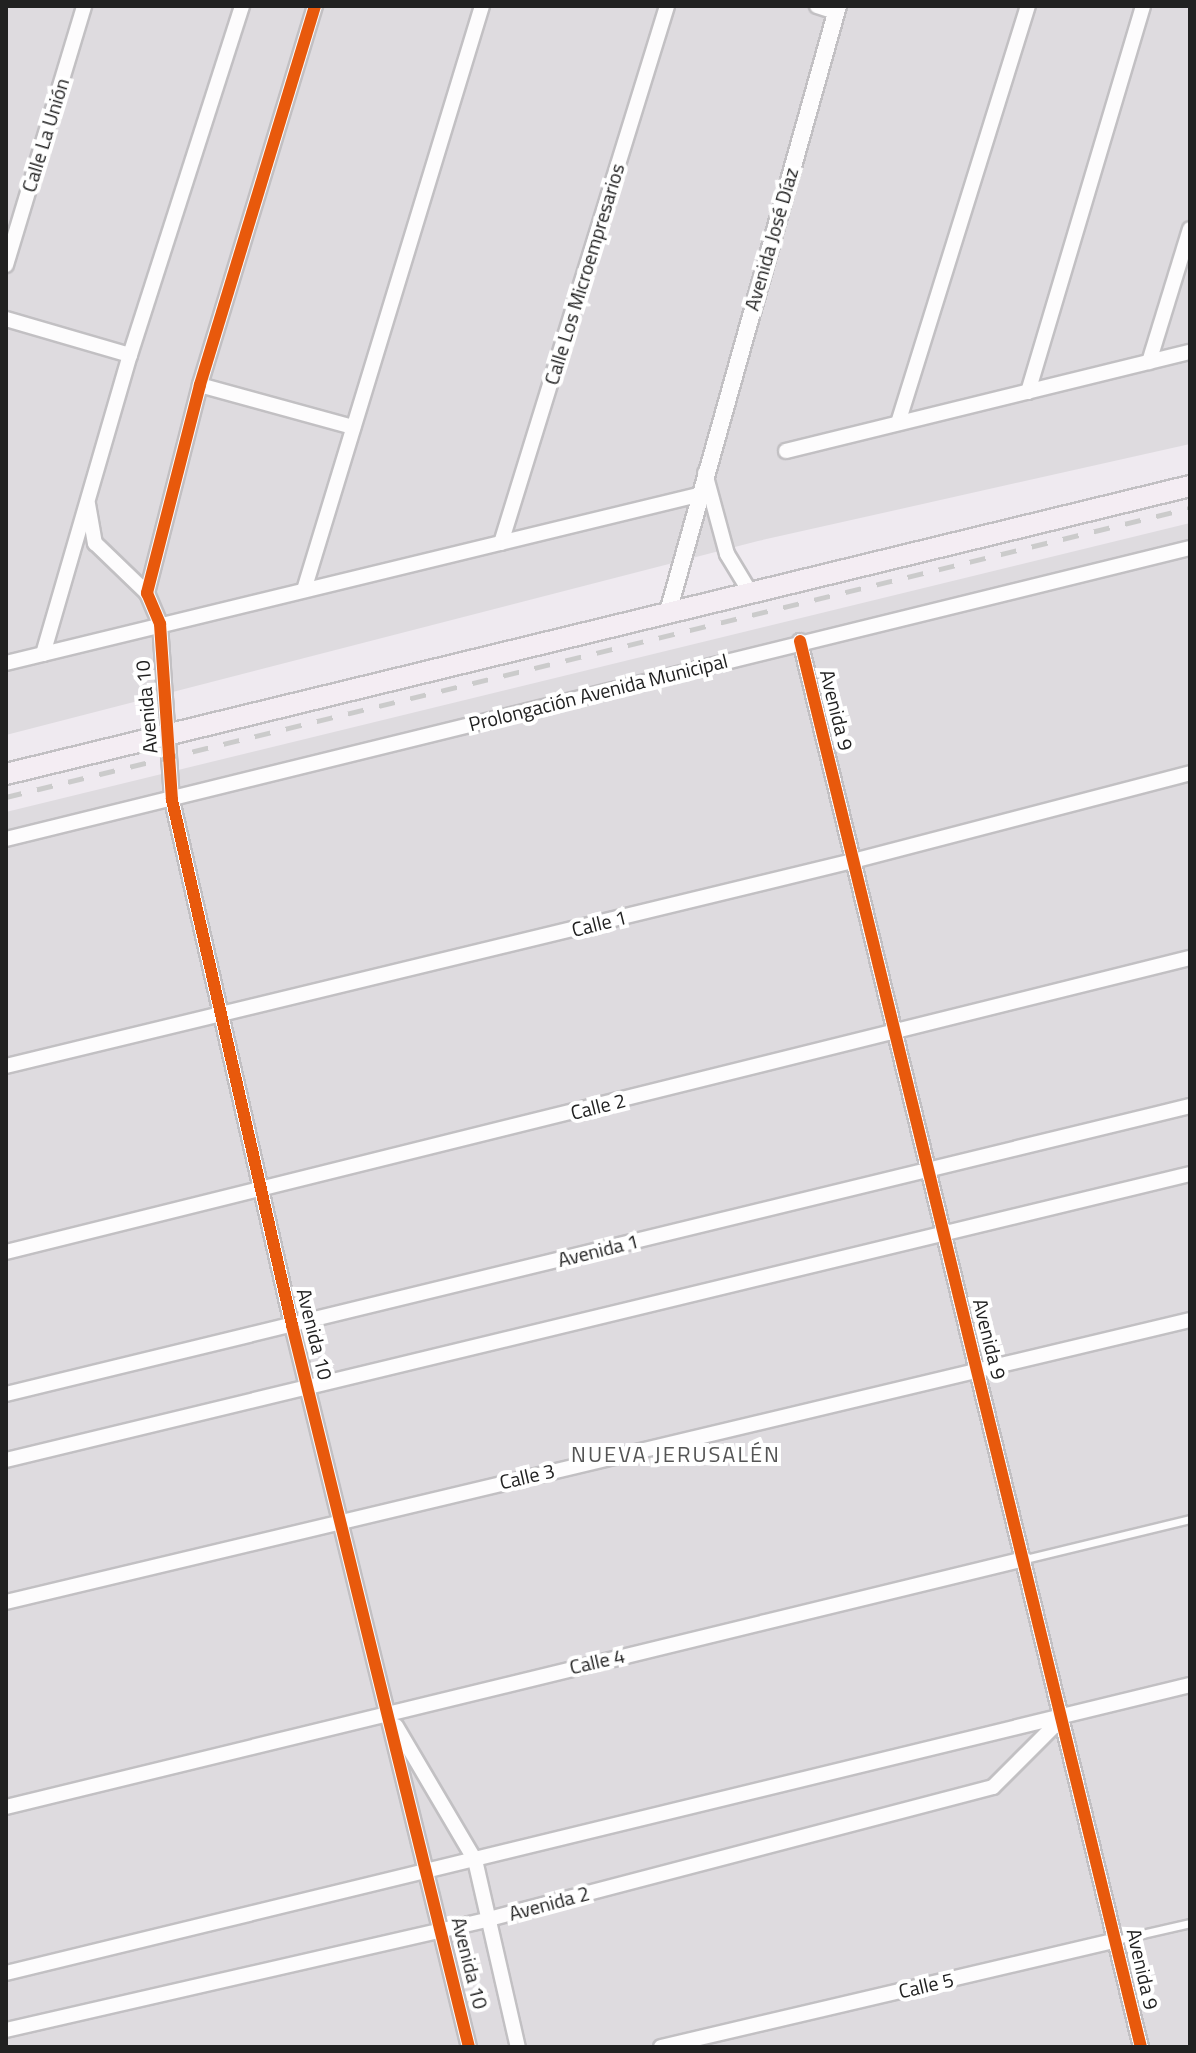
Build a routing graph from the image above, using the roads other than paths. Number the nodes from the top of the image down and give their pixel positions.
1 (84, 6) edge
2 (242, 6) edge
3 (315, 6) edge
4 (482, 6) edge
5 (667, 6) edge
6 (817, 6) edge
7 (1028, 6) edge
8 (1143, 6) edge
9 (837, 9) edge
10 (1190, 229) edge
11 (6, 265) edge
12 (6, 319) edge
13 (1190, 352) edge
14 (130, 355) junction
15 (1149, 362) junction
16 (200, 385) junction
17 (1028, 392) junction
18 (898, 423) junction
19 (353, 427) junction
20 (786, 451) dead end
21 (705, 473) junction
22 (1190, 486) edge
23 (698, 495) junction
24 (87, 501) junction
25 (501, 543) junction
26 (1190, 548) edge
27 (304, 590) junction
28 (750, 592) junction
29 (147, 593) junction
30 (668, 612) junction
31 (160, 624) junction
32 (800, 641) junction
33 (43, 654) junction
34 (6, 663) edge
35 (168, 734) junction
36 (1190, 773) edge
37 (6, 774) edge
38 (172, 800) junction
39 (6, 839) edge
40 (853, 861) junction
41 (1190, 958) edge
42 (221, 1014) junction
43 (894, 1031) junction
44 (6, 1066) edge
45 (1190, 1106) edge
46 (928, 1169) junction
47 (1190, 1174) edge
48 (261, 1192) junction
49 (942, 1232) junction
50 (6, 1252) edge
51 (1190, 1320) edge
52 (292, 1325) junction
53 (977, 1370) junction
54 (307, 1386) junction
55 (6, 1394) edge
56 (6, 1460) edge
57 (1190, 1519) edge
58 (340, 1520) junction
59 (1024, 1559) junction
60 (6, 1602) edge
61 (1190, 1685) edge
62 (387, 1711) junction
63 (1063, 1717) junction
64 (6, 1807) edge
65 (475, 1860) junction
66 (427, 1872) junction
67 (489, 1919) junction
68 (1190, 1923) edge
69 (441, 1930) junction
70 (1116, 1940) junction
71 (6, 1973) edge
72 (6, 2030) edge
73 (469, 2047) edge
74 (518, 2047) edge
75 (661, 2047) edge
76 (1141, 2047) edge

1 - 11 street, Calle La Unión
2 - 14 street
3 - 16 street
4 - 19 street
5 - 25 street, Calle Los Microempresarios
6 - 9 street
7 - 18 street
8 - 17 street
9 - 21 street, Avenida José Díaz
10 - 15 street
12 - 14 street
13 - 15 street
14 - 24 street
15 - 17 street
16 - 19 street
16 - 29 street
17 - 18 street
18 - 20 street
19 - 27 street
21 - 23 street, Avenida José Díaz
21 - 28 street
22 - 28 main road
23 - 25 street
23 - 30 street, Avenida José Díaz
24 - 29 street
24 - 33 street
25 - 27 street
26 - 32 street, Prolongación Avenida Municipal
27 - 31 street
28 - 30 main road
29 - 31 street, Avenida 10
30 - 35 main road
31 - 33 street
31 - 35 street, Avenida 10
32 - 38 street, Prolongación Avenida Municipal
32 - 40 street, Avenida 9
33 - 34 street
35 - 37 main road
35 - 38 street, Avenida 10
36 - 40 street, Calle 1
38 - 39 street, Prolongación Avenida Municipal
38 - 42 street, Avenida 10
40 - 42 street, Calle 1
40 - 43 street, Avenida 9
41 - 43 street, Calle 2
42 - 44 street, Calle 1
42 - 48 street, Avenida 10
43 - 46 street, Avenida 9
43 - 48 street, Calle 2
45 - 46 street, Avenida 1
46 - 49 street, Avenida 9
46 - 52 street, Avenida 1
47 - 49 street
48 - 50 street, Calle 2
48 - 52 street, Avenida 10
49 - 53 street, Avenida 9
49 - 54 street
51 - 53 street, Calle 3
52 - 54 street, Avenida 10
52 - 55 street, Avenida 1
53 - 58 street, Calle 3
53 - 59 street, Avenida 9
54 - 56 street
54 - 58 street, Avenida 10
57 - 59 lane, Calle 4
58 - 60 street, Calle 3
58 - 62 street, Avenida 10
59 - 62 street, Calle 4
59 - 63 street, Avenida 9
61 - 63 street
62 - 64 street, Calle 4
62 - 65 street, Avenida 10
62 - 66 street, Avenida 10
63 - 65 street
63 - 67 street, Avenida 2
63 - 70 street, Avenida 9
65 - 66 street
65 - 67 street, Avenida 10
66 - 69 street, Avenida 10
66 - 71 street
67 - 69 street, Avenida 2
67 - 74 street, Avenida 10
68 - 70 lane, Calle 5
69 - 72 street, Avenida 2
69 - 73 street, Avenida 10
70 - 75 street, Calle 5
70 - 76 street, Avenida 9

